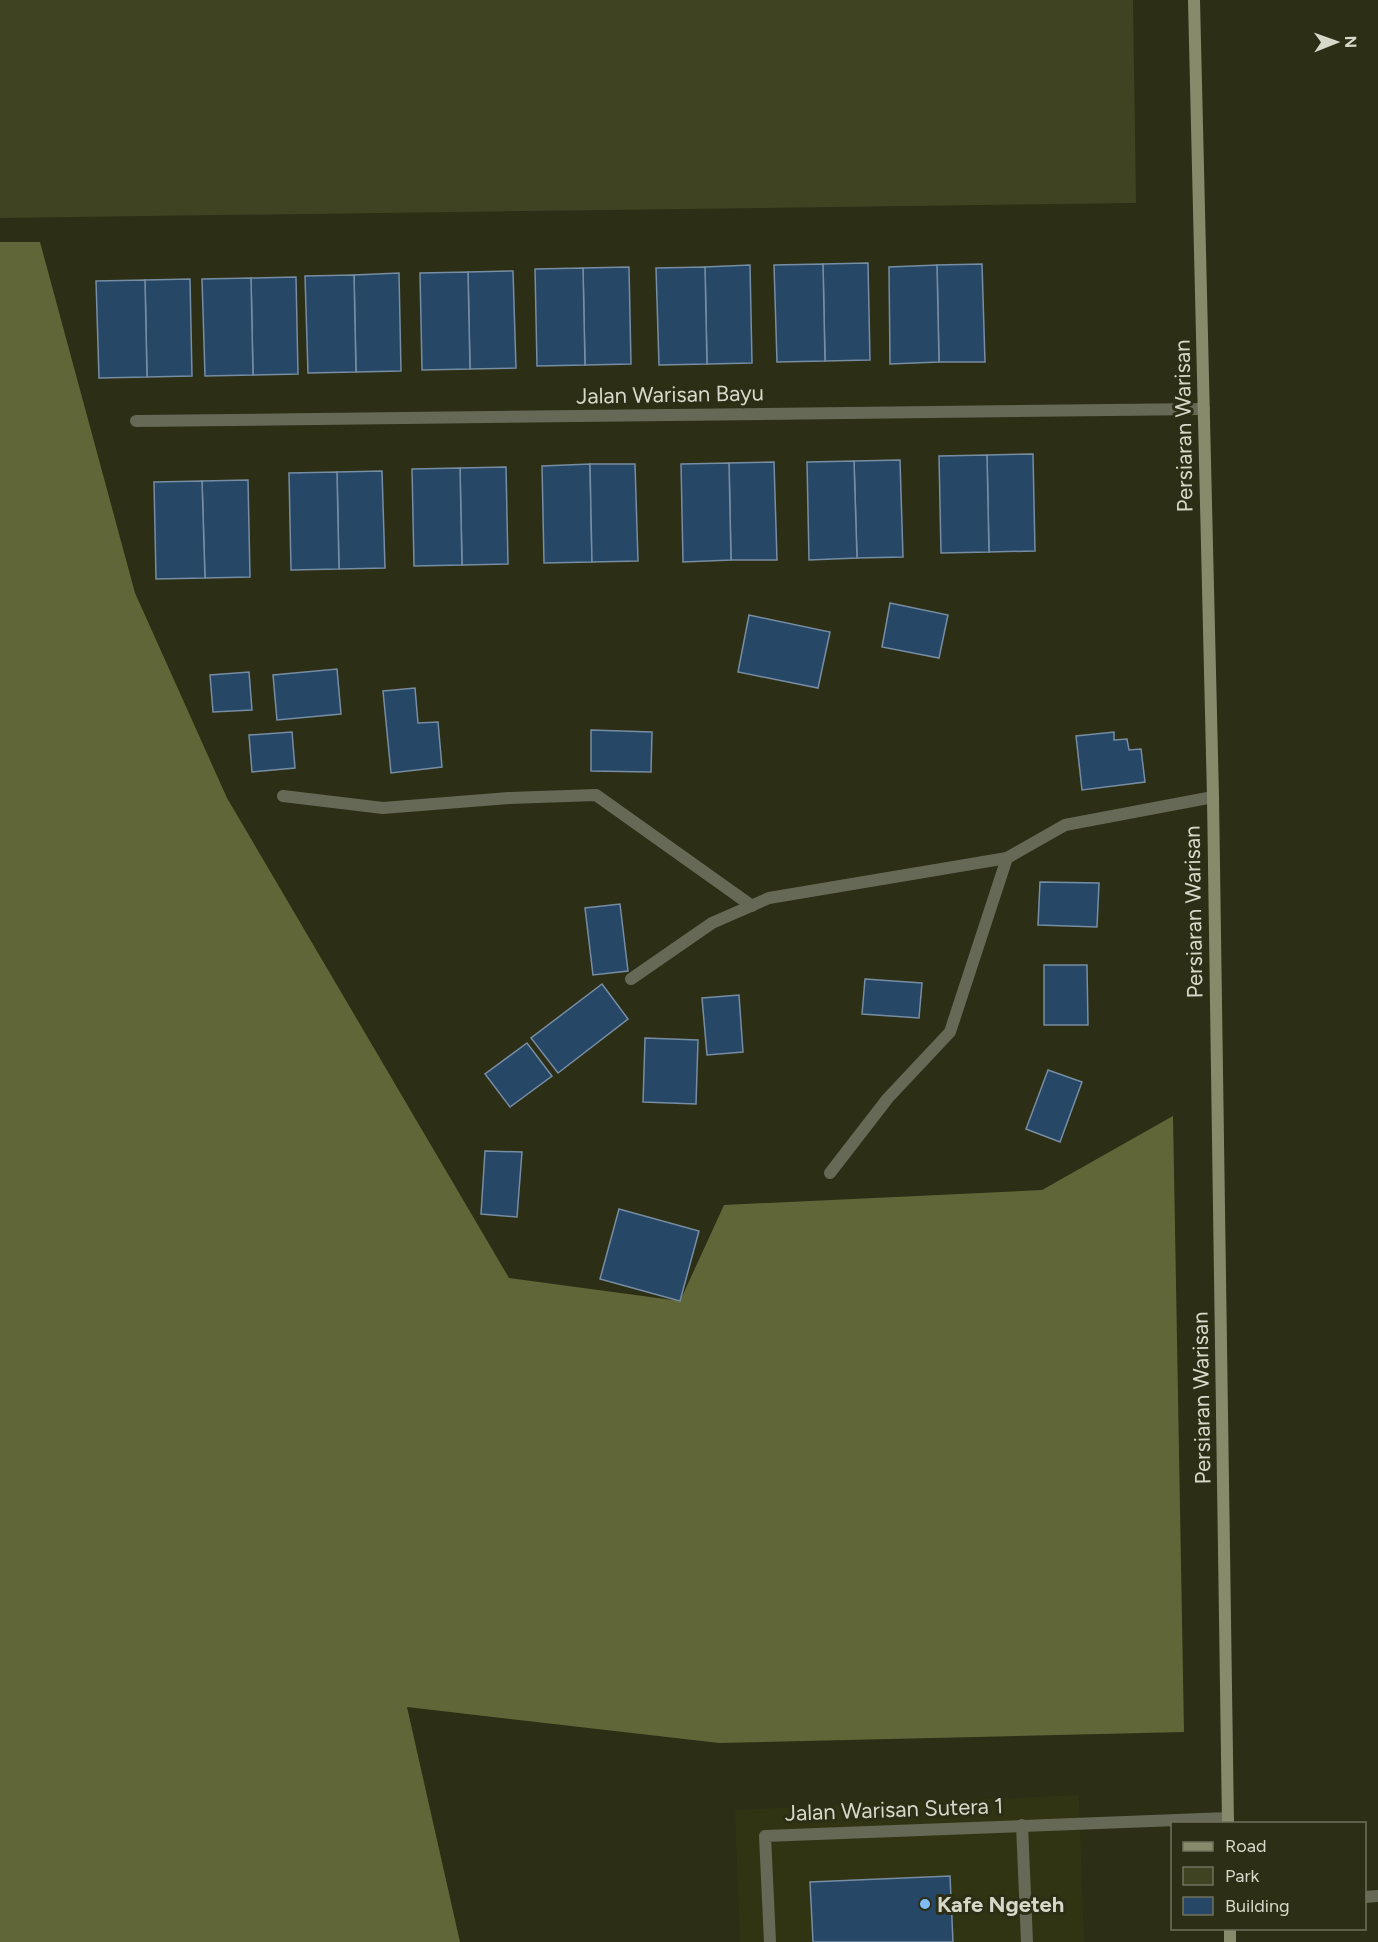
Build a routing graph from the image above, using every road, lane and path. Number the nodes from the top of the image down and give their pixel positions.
1 (1194, 0) edge
2 (1204, 409) junction
3 (136, 421) dead end
4 (283, 796) dead end
5 (1213, 797) junction
6 (1007, 858) junction
7 (752, 906) junction
8 (631, 979) dead end
9 (830, 1173) dead end
10 (1228, 1821) edge
11 (1171, 1822) edge
12 (1176, 1822) edge
13 (1022, 1825) junction
14 (770, 1942) edge
15 (1027, 1942) edge

1 - 2 main road, Persiaran Warisan
2 - 3 street, Jalan Warisan Bayu
2 - 5 main road, Persiaran Warisan
4 - 7 street
5 - 6 street
5 - 10 main road, Persiaran Warisan
6 - 7 street
6 - 9 street
7 - 8 street
10 - 12 street, Jalan Warisan Sutera 1
11 - 13 street, Jalan Warisan Sutera 1
13 - 14 street, Jalan Warisan Sutera 1
13 - 15 street, Jalan Warisan Sutera 1

